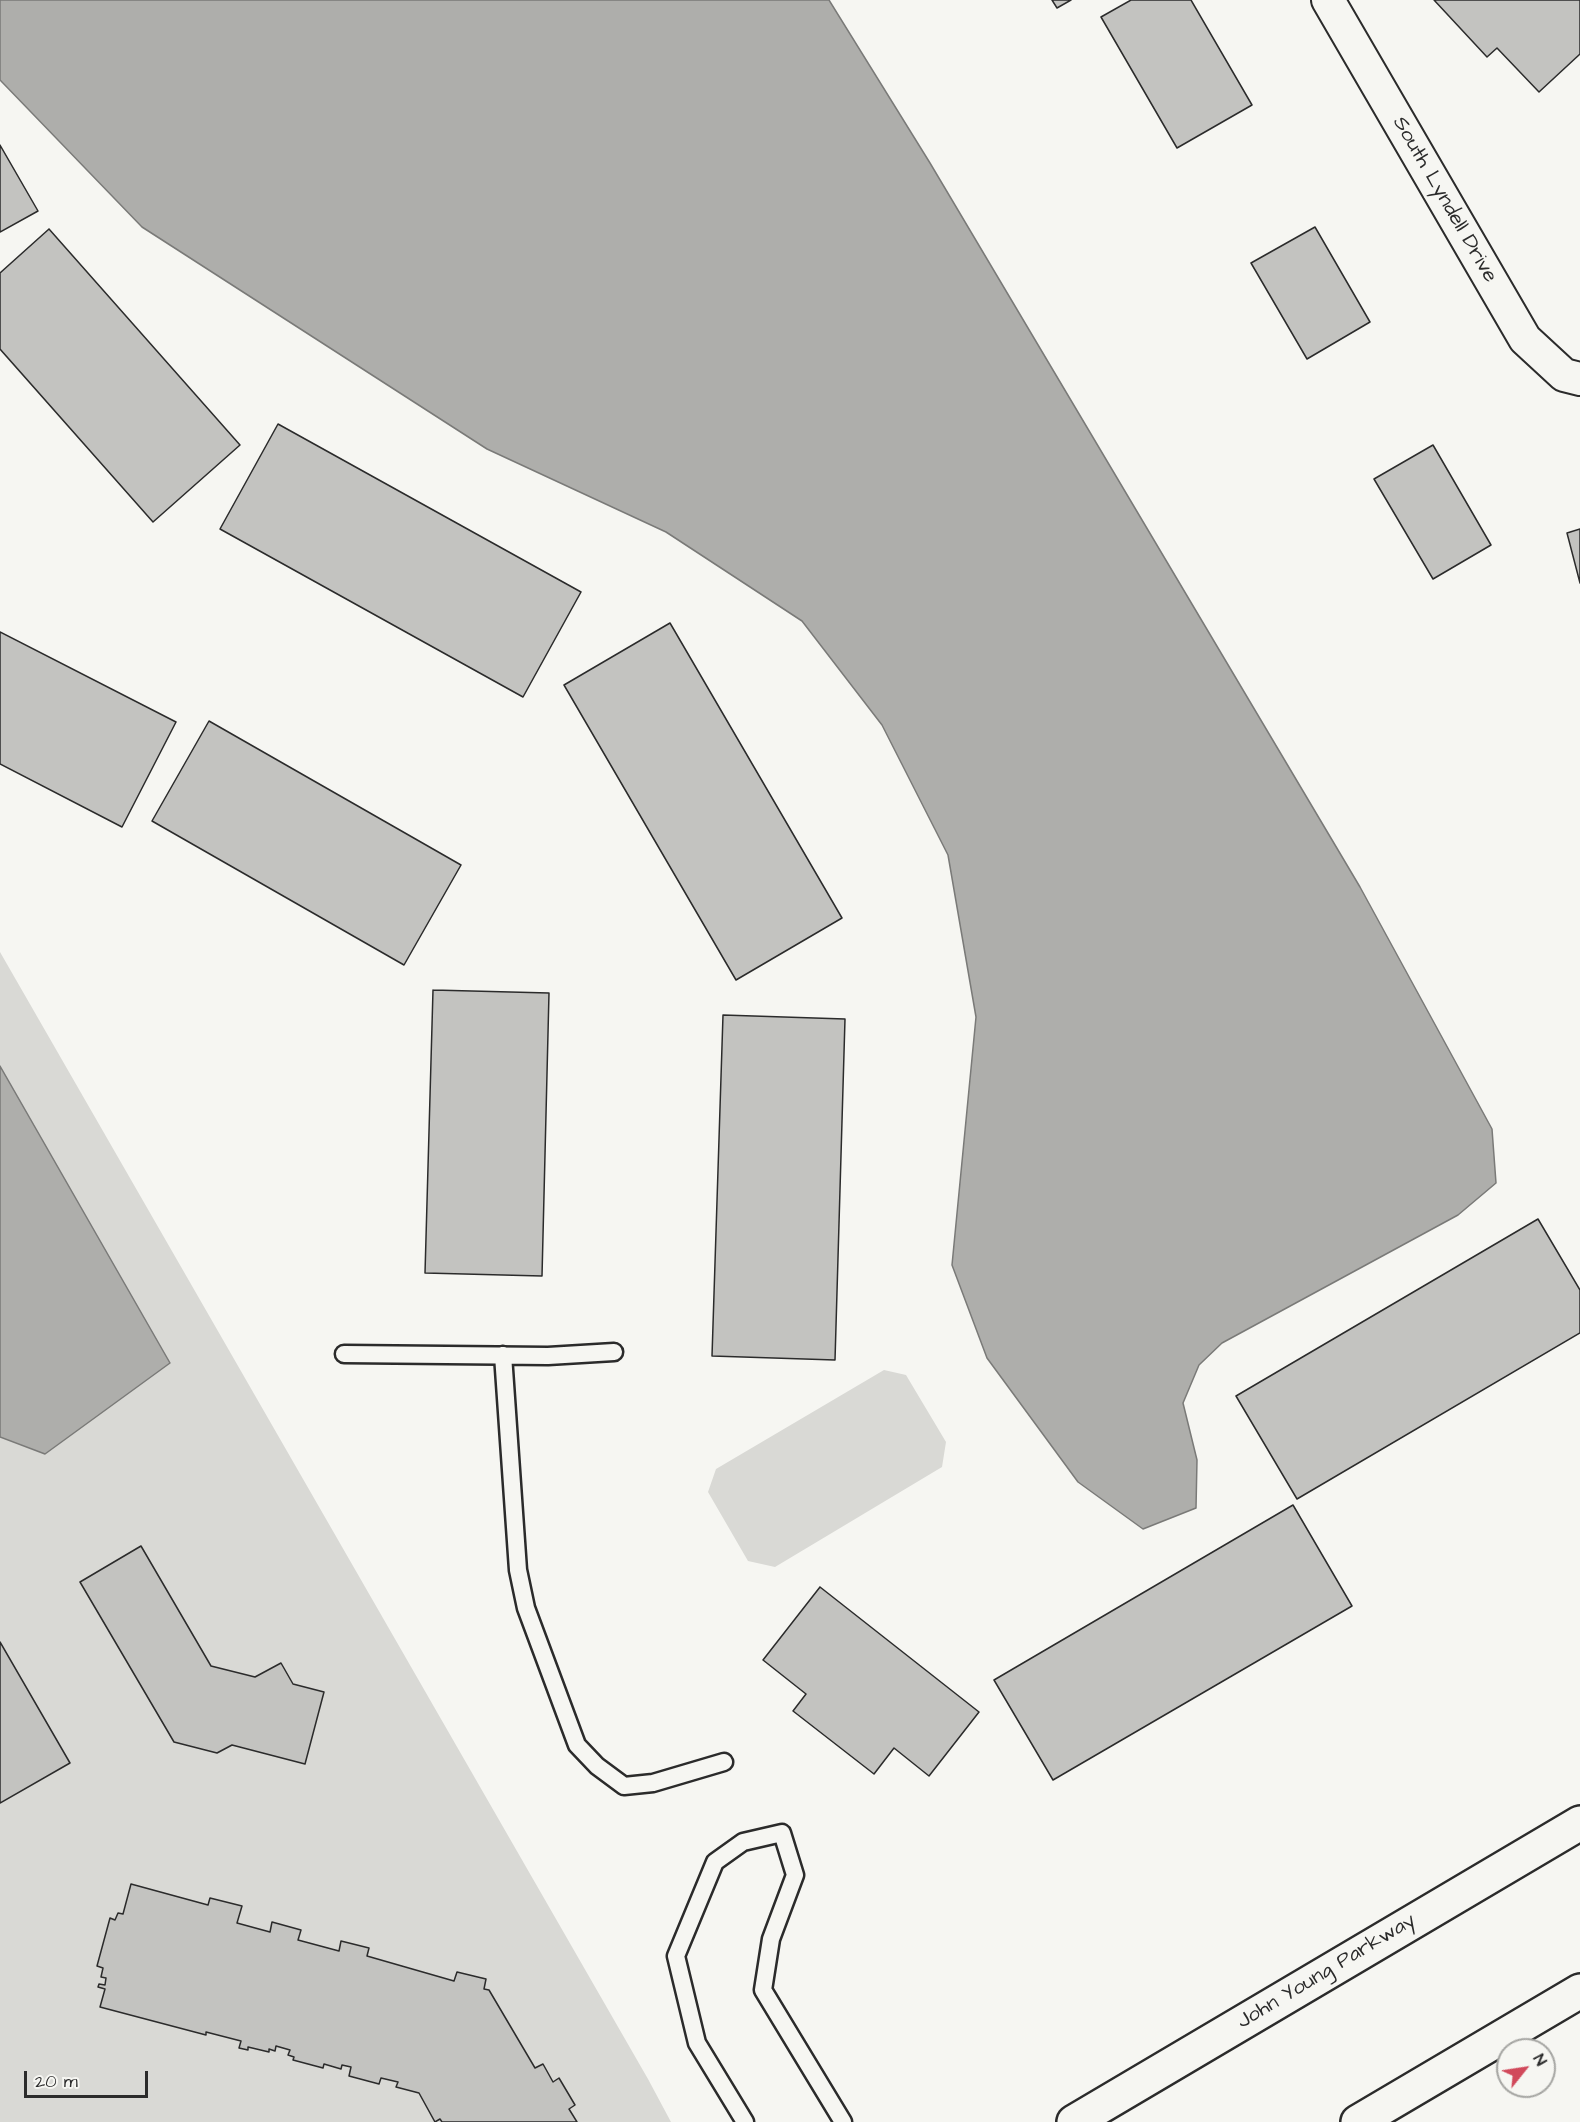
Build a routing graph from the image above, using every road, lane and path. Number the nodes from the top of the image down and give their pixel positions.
1 (1328, 0) edge
2 (1580, 379) edge
3 (614, 1352) dead end
4 (344, 1354) dead end
5 (503, 1355) junction
6 (724, 1762) dead end
7 (1580, 1823) edge
8 (1580, 1991) edge
9 (744, 2122) edge
10 (843, 2122) edge
11 (1074, 2122) edge
12 (1358, 2122) edge

1 - 2 street, South Lyndell Drive
3 - 5 lane
4 - 5 lane
5 - 6 lane
7 - 11 highway, John Young Parkway
8 - 12 highway
9 - 10 lane

